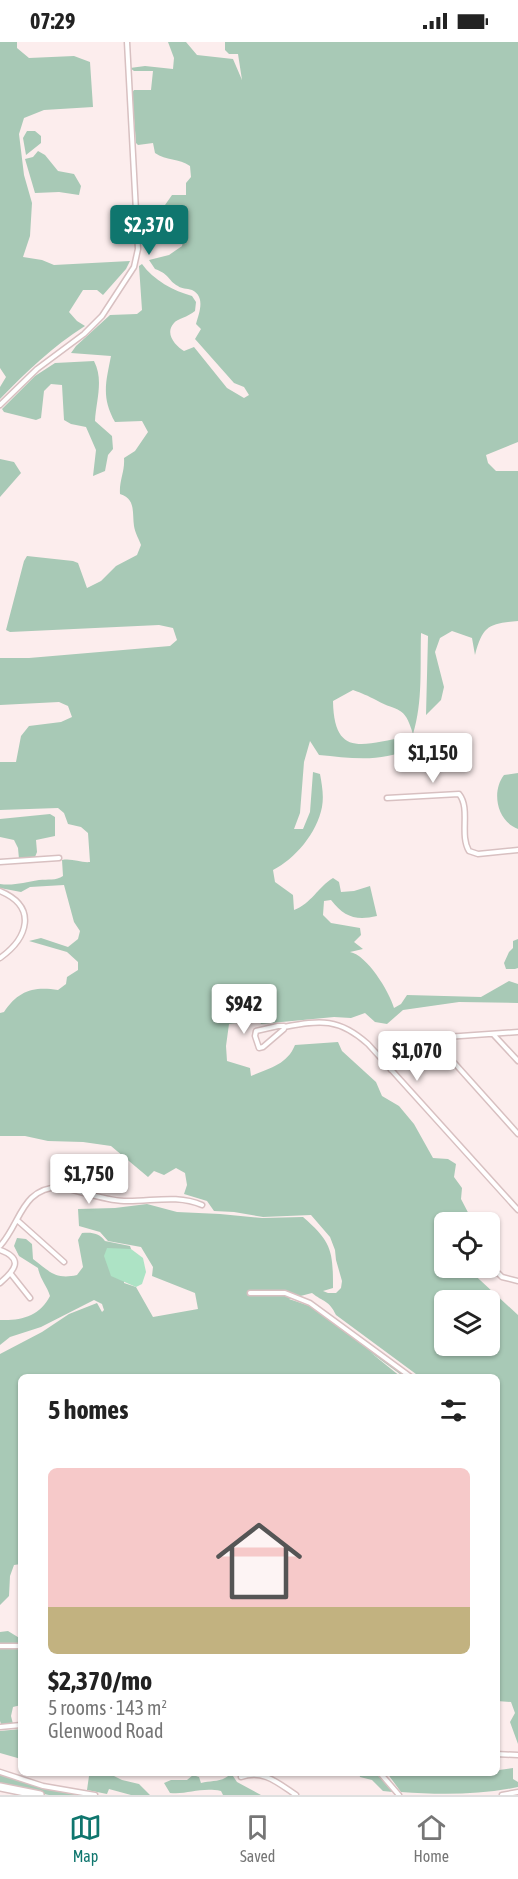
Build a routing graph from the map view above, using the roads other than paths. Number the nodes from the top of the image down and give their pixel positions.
1 (127, 42) edge
2 (0, 405) edge
3 (387, 798) dead end
4 (518, 850) edge
5 (59, 858) dead end
6 (0, 862) edge
7 (0, 891) edge
8 (0, 958) edge
9 (284, 1027) junction
10 (518, 1032) edge
11 (493, 1034) junction
12 (432, 1038) junction
13 (518, 1061) edge
14 (391, 1070) junction
15 (518, 1134) edge
16 (202, 1205) dead end
17 (518, 1210) edge
18 (17, 1220) junction
19 (0, 1248) edge
20 (64, 1262) dead end
21 (11, 1274) junction
22 (500, 1274) edge
23 (518, 1281) edge
24 (0, 1283) edge
25 (250, 1293) dead end
26 (30, 1298) dead end
27 (407, 1374) edge
28 (0, 1646) edge
29 (18, 1646) edge
30 (18, 1725) edge
31 (0, 1727) edge
32 (500, 1754) edge
33 (518, 1755) edge
34 (0, 1772) edge
35 (244, 1776) edge
36 (264, 1776) edge
37 (383, 1776) edge
38 (241, 1777) dead end
39 (0, 1787) edge
40 (14, 1792) edge
41 (518, 1792) edge
42 (40, 1795) edge
43 (95, 1795) edge
44 (296, 1795) edge
45 (399, 1795) edge
46 (502, 1795) edge

1 - 2 street
3 - 4 street
5 - 6 street
7 - 8 street
9 - 9 street
9 - 14 street
10 - 11 street
11 - 12 street
11 - 13 street
12 - 14 street
12 - 15 street
14 - 17 street
16 - 18 street
18 - 19 street
18 - 20 street
19 - 21 street
21 - 24 street
21 - 26 street
22 - 23 street
25 - 27 street
28 - 29 street
30 - 31 street
32 - 33 street
34 - 43 street
35 - 38 street
36 - 44 street
37 - 45 street
39 - 40 highway
40 - 42 highway
41 - 46 street

